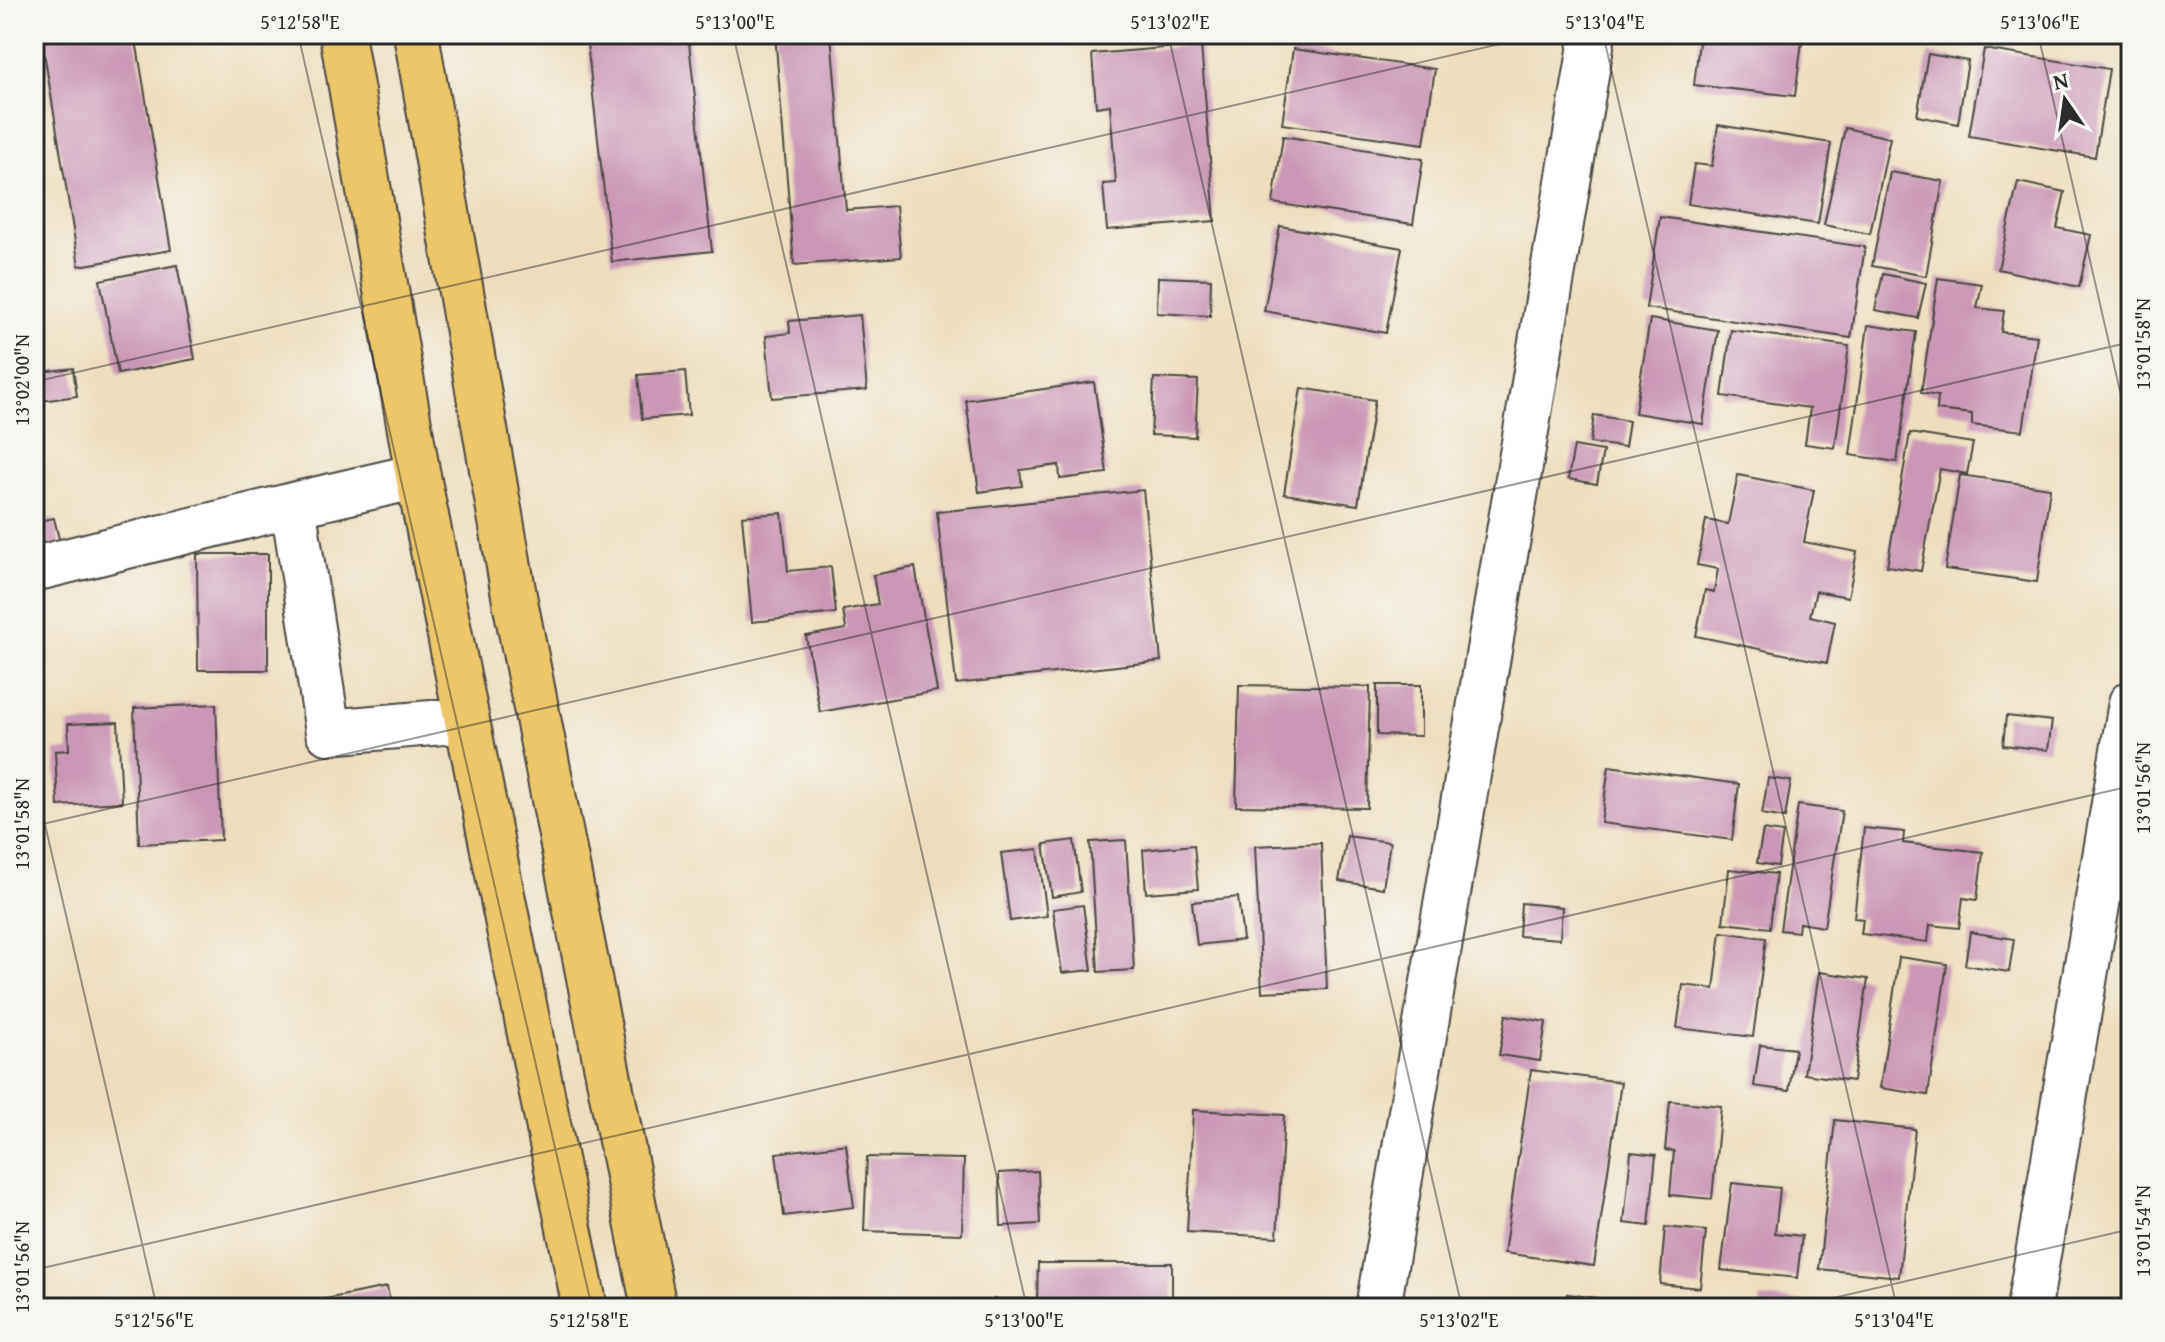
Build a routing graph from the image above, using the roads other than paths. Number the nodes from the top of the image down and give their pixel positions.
1 (342, 34) edge
2 (416, 34) edge
3 (1593, 34) edge
4 (418, 476) junction
5 (293, 505) junction
6 (34, 569) edge
7 (2131, 703) edge
8 (466, 720) junction
9 (585, 1308) edge
10 (654, 1308) edge
11 (1378, 1308) edge
12 (2029, 1308) edge

1 - 4 main road
2 - 10 main road
3 - 11 street
4 - 5 street
4 - 8 main road
5 - 6 street
5 - 8 street
7 - 12 street
8 - 9 main road

